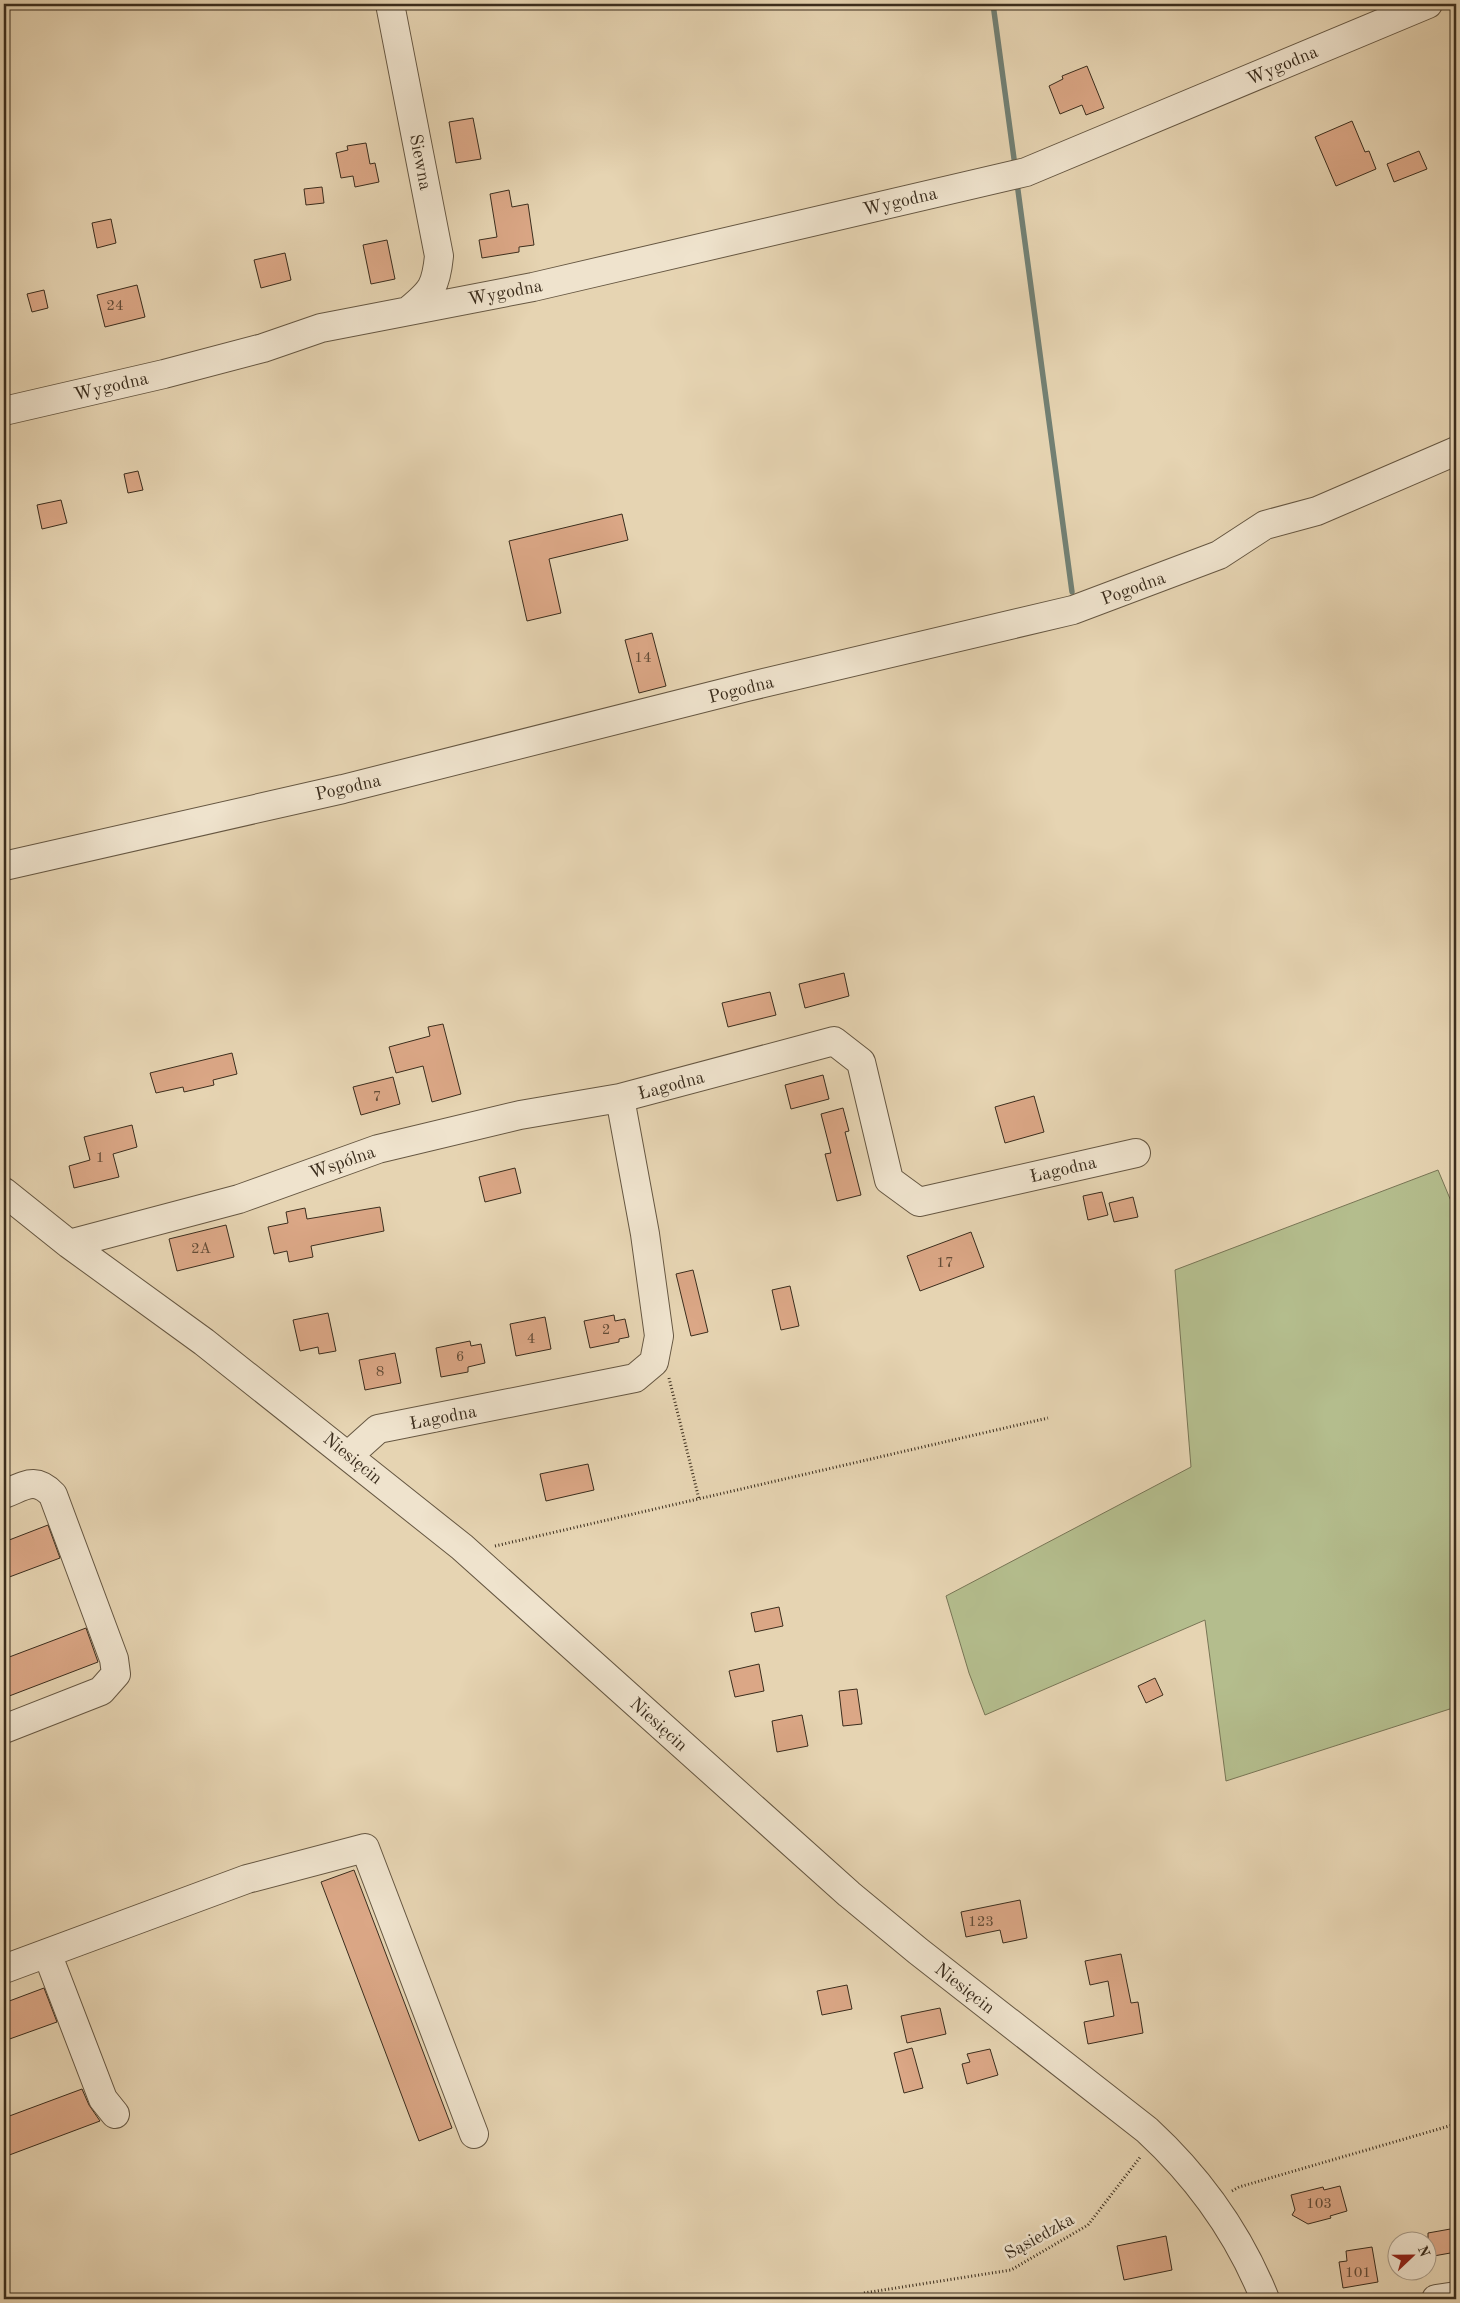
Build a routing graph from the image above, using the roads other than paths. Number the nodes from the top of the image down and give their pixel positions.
1 (390, 4) edge
2 (1428, 4) edge
3 (409, 310) junction
4 (4, 410) edge
5 (1456, 451) edge
6 (4, 866) edge
7 (620, 1098) junction
8 (1136, 1153) dead end
9 (4, 1192) edge
10 (69, 1244) junction
11 (349, 1455) junction
12 (4, 1494) edge
13 (4, 1729) edge
14 (47, 1953) junction
15 (4, 1969) edge
16 (115, 2114) dead end
17 (474, 2134) dead end
18 (1456, 2296) edge
19 (1265, 2299) edge
20 (1436, 2299) edge

1 - 3 street, Siewna
2 - 3 street, Wygodna
3 - 4 street, Wygodna
5 - 6 street, Pogodna
7 - 8 street, Łagodna
7 - 10 street, Wspólna
7 - 11 street, Łagodna
9 - 10 street, Niesięcin
10 - 11 street, Niesięcin
11 - 19 street, Niesięcin
12 - 13 street
14 - 15 street
14 - 16 street
14 - 17 street
18 - 20 street

